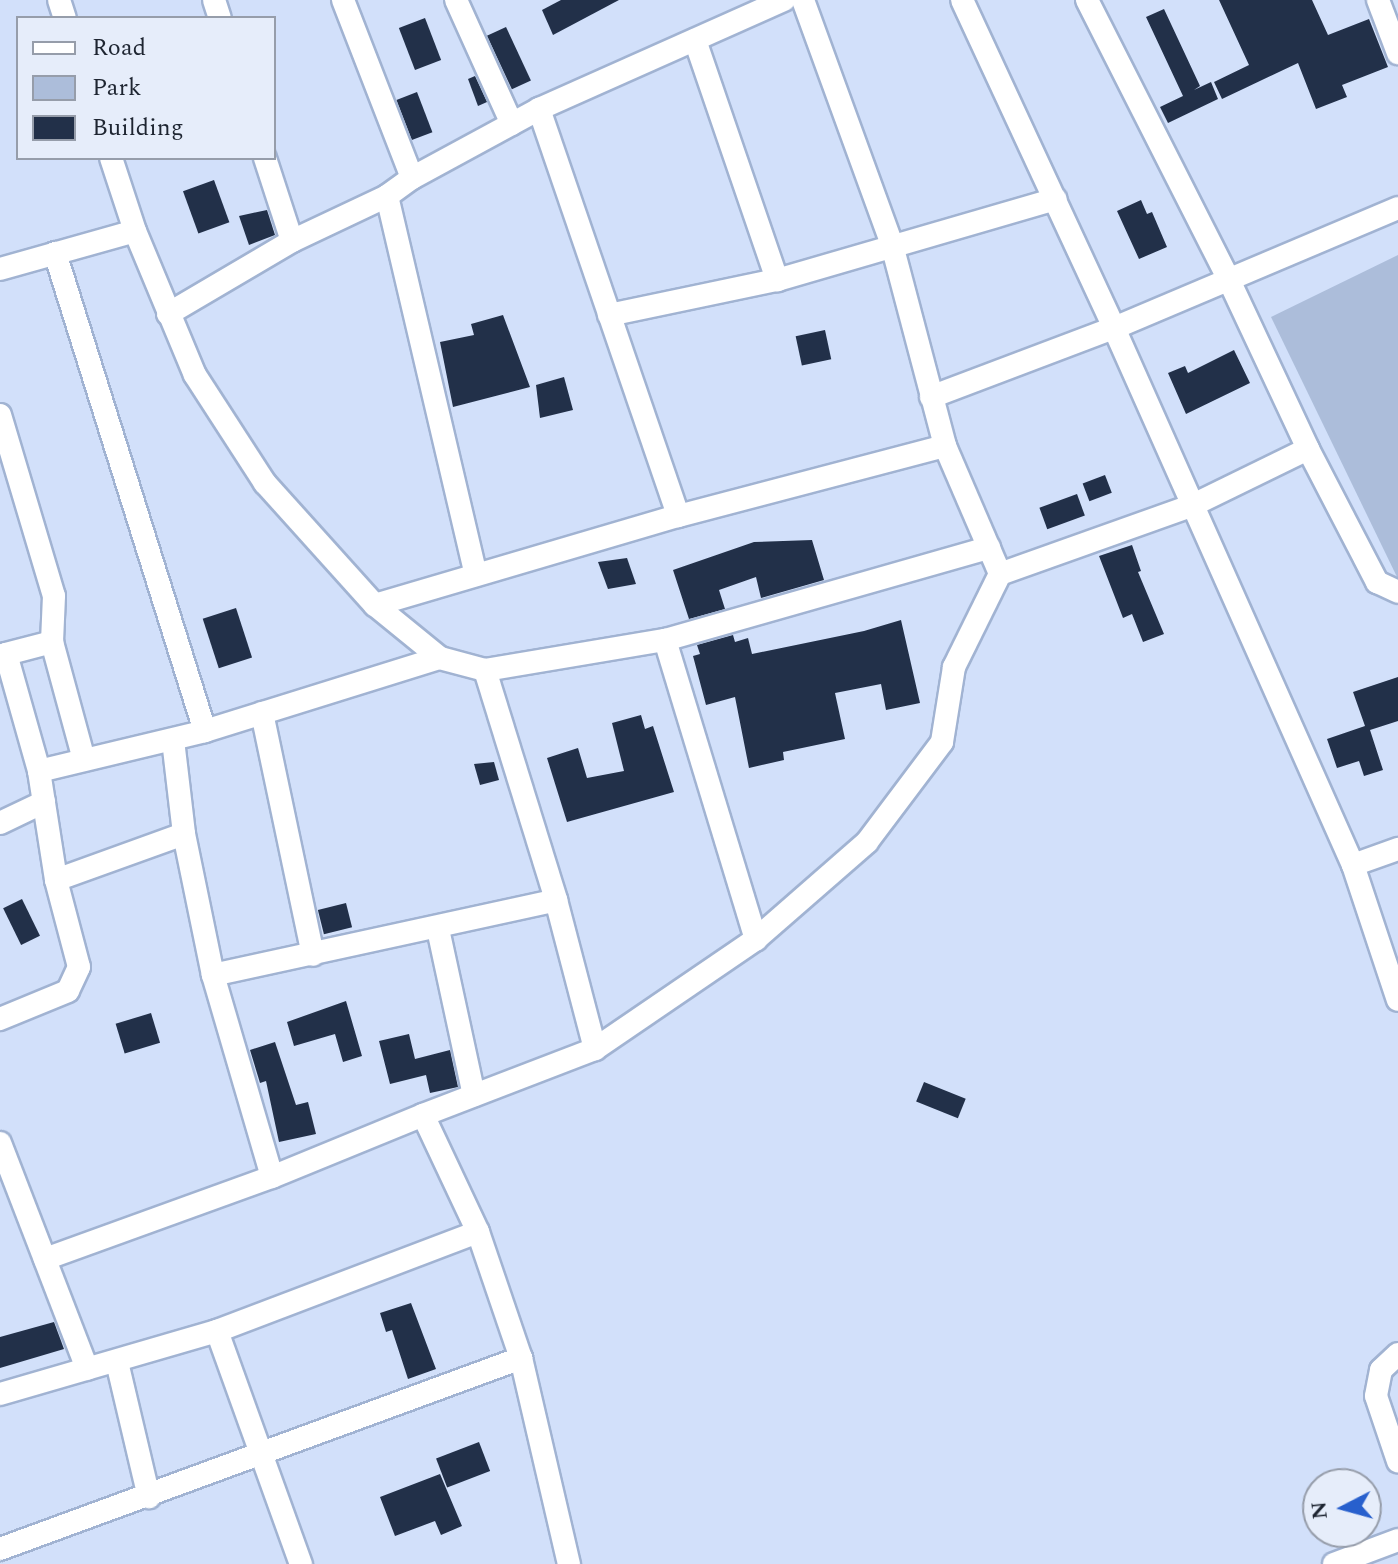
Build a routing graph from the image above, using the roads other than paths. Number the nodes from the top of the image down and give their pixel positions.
1 (343, 0) edge
2 (456, 0) edge
3 (784, 0) edge
4 (803, 0) edge
5 (962, 0) edge
6 (1087, 0) edge
7 (1378, 0) edge
8 (695, 40) junction
9 (1398, 53) edge
10 (539, 109) junction
11 (512, 124) junction
12 (112, 160) edge
13 (266, 160) edge
14 (412, 178) junction
15 (387, 196) junction
16 (1055, 199) junction
17 (1398, 208) edge
18 (135, 231) junction
19 (292, 241) junction
20 (892, 245) junction
21 (55, 253) junction
22 (0, 269) edge
23 (1228, 278) junction
24 (777, 280) junction
25 (168, 314) junction
26 (609, 315) junction
27 (1114, 328) junction
28 (931, 397) junction
29 (0, 415) edge
30 (945, 446) junction
31 (1308, 449) junction
32 (1191, 506) junction
33 (678, 516) junction
34 (989, 548) junction
35 (1000, 574) junction
36 (476, 575) junction
37 (1398, 592) edge
38 (375, 605) junction
39 (665, 640) junction
40 (52, 642) junction
41 (3, 655) edge
42 (440, 658) junction
43 (485, 670) junction
44 (262, 713) junction
45 (205, 731) junction
46 (173, 740) junction
47 (84, 760) junction
48 (39, 771) junction
49 (44, 802) junction
50 (0, 823) edge
51 (184, 834) junction
52 (1398, 849) edge
53 (1353, 865) junction
54 (56, 880) junction
55 (556, 900) junction
56 (438, 929) junction
57 (756, 939) junction
58 (313, 955) junction
59 (213, 975) junction
60 (1398, 1000) edge
61 (0, 1019) edge
62 (595, 1049) junction
63 (474, 1095) junction
64 (423, 1115) junction
65 (1, 1147) edge
66 (272, 1177) junction
67 (478, 1232) junction
68 (45, 1259) junction
69 (217, 1331) junction
70 (1398, 1354) edge
71 (521, 1358) junction
72 (117, 1362) junction
73 (87, 1369) junction
74 (0, 1394) edge
75 (262, 1451) junction
76 (1398, 1461) edge
77 (149, 1497) junction
78 (1398, 1540) edge
79 (0, 1549) edge
80 (301, 1564) edge
81 (569, 1564) edge
82 (1334, 1564) edge

1 - 14 street
2 - 11 street
3 - 8 street
4 - 20 street
5 - 16 street
6 - 23 street
7 - 9 street
8 - 10 street
8 - 24 street
10 - 11 street
10 - 26 street
11 - 14 street
12 - 18 street
13 - 19 street
14 - 15 street
15 - 19 street
15 - 36 street
16 - 20 street
16 - 27 street
17 - 23 street
18 - 21 street
18 - 25 street
19 - 25 street
20 - 24 street
20 - 28 street
21 - 22 street
21 - 45 street
23 - 27 street
23 - 31 street
24 - 26 street
25 - 38 street
26 - 33 street
27 - 28 street
27 - 32 street
28 - 30 street
29 - 40 street
30 - 33 street
30 - 34 street
31 - 32 street
31 - 37 street
32 - 35 street
32 - 53 street
33 - 36 street
34 - 35 street
34 - 39 street
35 - 57 street
36 - 38 street
38 - 42 street
39 - 43 street
39 - 57 street
40 - 41 street
40 - 47 street
41 - 48 street
42 - 43 street
42 - 44 street
43 - 55 street
44 - 45 street
44 - 58 street
45 - 46 street
46 - 47 street
46 - 51 street
47 - 48 street
48 - 49 street
49 - 50 street
49 - 54 street
51 - 54 street
51 - 59 street
52 - 53 street
53 - 60 street
54 - 61 street
55 - 56 street
55 - 62 street
56 - 58 street
56 - 63 street
57 - 62 street
58 - 59 street
59 - 66 street
62 - 63 street
63 - 64 street
64 - 66 street
64 - 67 street
65 - 68 street
66 - 68 street
67 - 69 street
67 - 71 street
68 - 73 street
69 - 72 street
69 - 75 street
70 - 76 street
71 - 75 street
71 - 81 street
72 - 73 street
72 - 77 street
73 - 74 street
75 - 77 street
75 - 80 street
77 - 79 street
78 - 82 street

